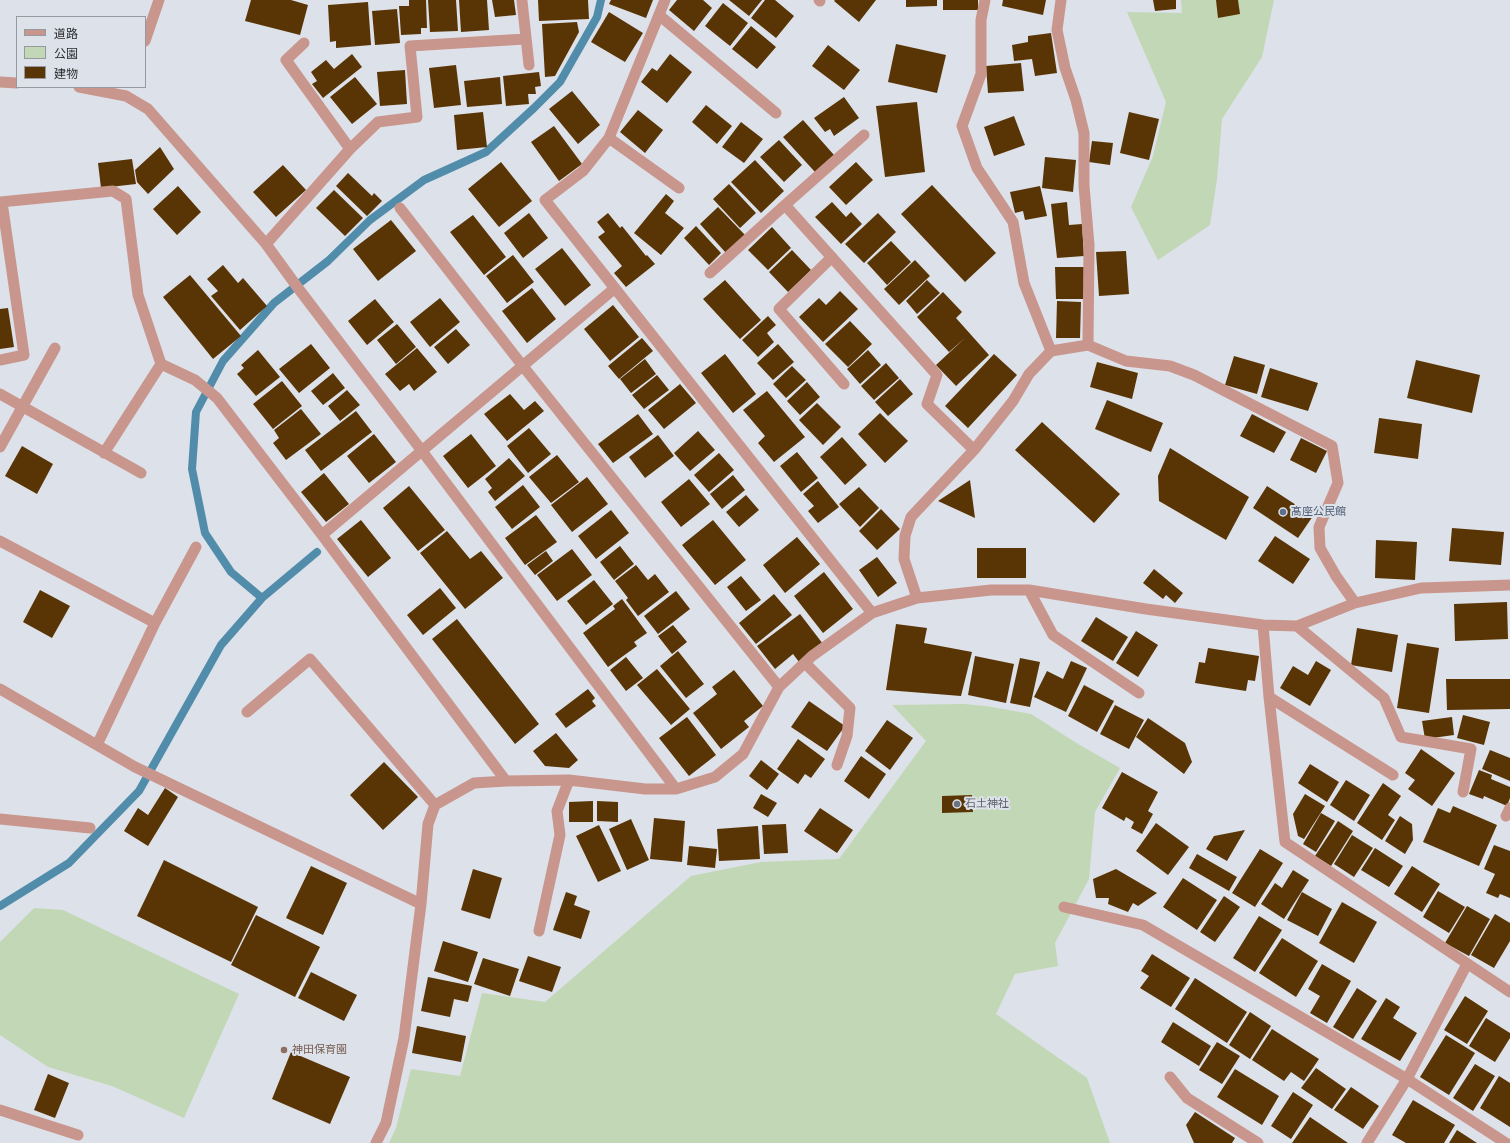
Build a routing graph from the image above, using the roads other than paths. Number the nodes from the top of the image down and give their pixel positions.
1 (159, 0) edge
2 (665, 0) edge
3 (985, 0) edge
4 (1061, 0) edge
5 (522, 1) dead end
6 (660, 14) junction
7 (146, 38) edge
8 (525, 39) junction
9 (304, 43) dead end
10 (529, 65) dead end
11 (0, 82) edge
12 (16, 83) edge
13 (89, 88) edge
14 (127, 92) edge
15 (776, 113) dead end
16 (864, 135) dead end
17 (609, 138) junction
18 (350, 149) junction
19 (679, 188) dead end
20 (1, 202) edge
21 (785, 205) junction
22 (400, 208) dead end
23 (266, 244) junction
24 (832, 257) junction
25 (710, 273) dead end
26 (614, 288) junction
27 (1088, 345) junction
28 (55, 348) dead end
29 (1051, 351) junction
30 (0, 360) edge
31 (161, 364) junction
32 (522, 365) junction
33 (844, 384) dead end
34 (0, 394) edge
35 (22, 407) junction
36 (0, 447) edge
37 (974, 450) junction
38 (422, 451) junction
39 (104, 453) junction
40 (141, 474) dead end
41 (322, 535) junction
42 (0, 541) edge
43 (196, 547) dead end
44 (1510, 585) edge
45 (1029, 590) junction
46 (917, 598) junction
47 (1355, 603) junction
48 (872, 613) junction
49 (155, 622) junction
50 (1263, 625) junction
51 (1297, 626) junction
52 (805, 663) junction
53 (779, 687) junction
54 (0, 689) edge
55 (1140, 693) dead end
56 (1269, 697) junction
57 (247, 712) dead end
58 (97, 745) junction
59 (838, 766) dead end
60 (1393, 775) dead end
61 (569, 780) junction
62 (506, 781) junction
63 (676, 789) junction
64 (1463, 792) dead end
65 (435, 805) junction
66 (0, 819) edge
67 (90, 828) dead end
68 (421, 904) junction
69 (1064, 907) dead end
70 (539, 931) dead end
71 (1467, 964) junction
72 (1510, 992) edge
73 (1170, 1077) dead end
74 (1407, 1079) junction
75 (0, 1110) edge
76 (78, 1135) dead end
77 (376, 1143) edge
78 (1258, 1143) edge
79 (1367, 1143) edge
80 (1506, 1143) edge

1 - 7 street
2 - 6 street
3 - 29 street
4 - 27 street
5 - 8 street
6 - 15 street
6 - 17 street
8 - 10 street
8 - 18 street
9 - 18 street
11 - 12 street
13 - 14 street
14 - 23 street
16 - 21 street
17 - 19 street
17 - 26 street
18 - 23 street
20 - 30 street
20 - 31 street
21 - 24 street
21 - 25 street
22 - 32 street
23 - 38 street
24 - 33 street
24 - 37 street
26 - 32 street
26 - 48 street
27 - 29 street
27 - 47 street
28 - 35 street
29 - 37 street
31 - 39 street
31 - 41 street
32 - 38 street
32 - 53 street
34 - 35 street
35 - 36 street
35 - 39 street
37 - 46 street
38 - 41 street
38 - 63 street
39 - 40 street
41 - 62 street
42 - 49 street
43 - 49 street
44 - 47 street
45 - 46 street
45 - 50 street
45 - 55 street
46 - 48 street
47 - 51 street
48 - 52 street
49 - 58 street
50 - 51 street
50 - 56 street
51 - 64 street
52 - 53 street
52 - 59 street
53 - 63 street
54 - 58 street
56 - 60 street
56 - 71 street
57 - 65 street
58 - 68 street
61 - 62 street
61 - 63 street
61 - 70 street
62 - 65 street
65 - 68 street
66 - 67 street
68 - 77 street
69 - 74 street
71 - 72 street
71 - 74 street
73 - 78 street
74 - 79 street
74 - 80 street
75 - 76 street

